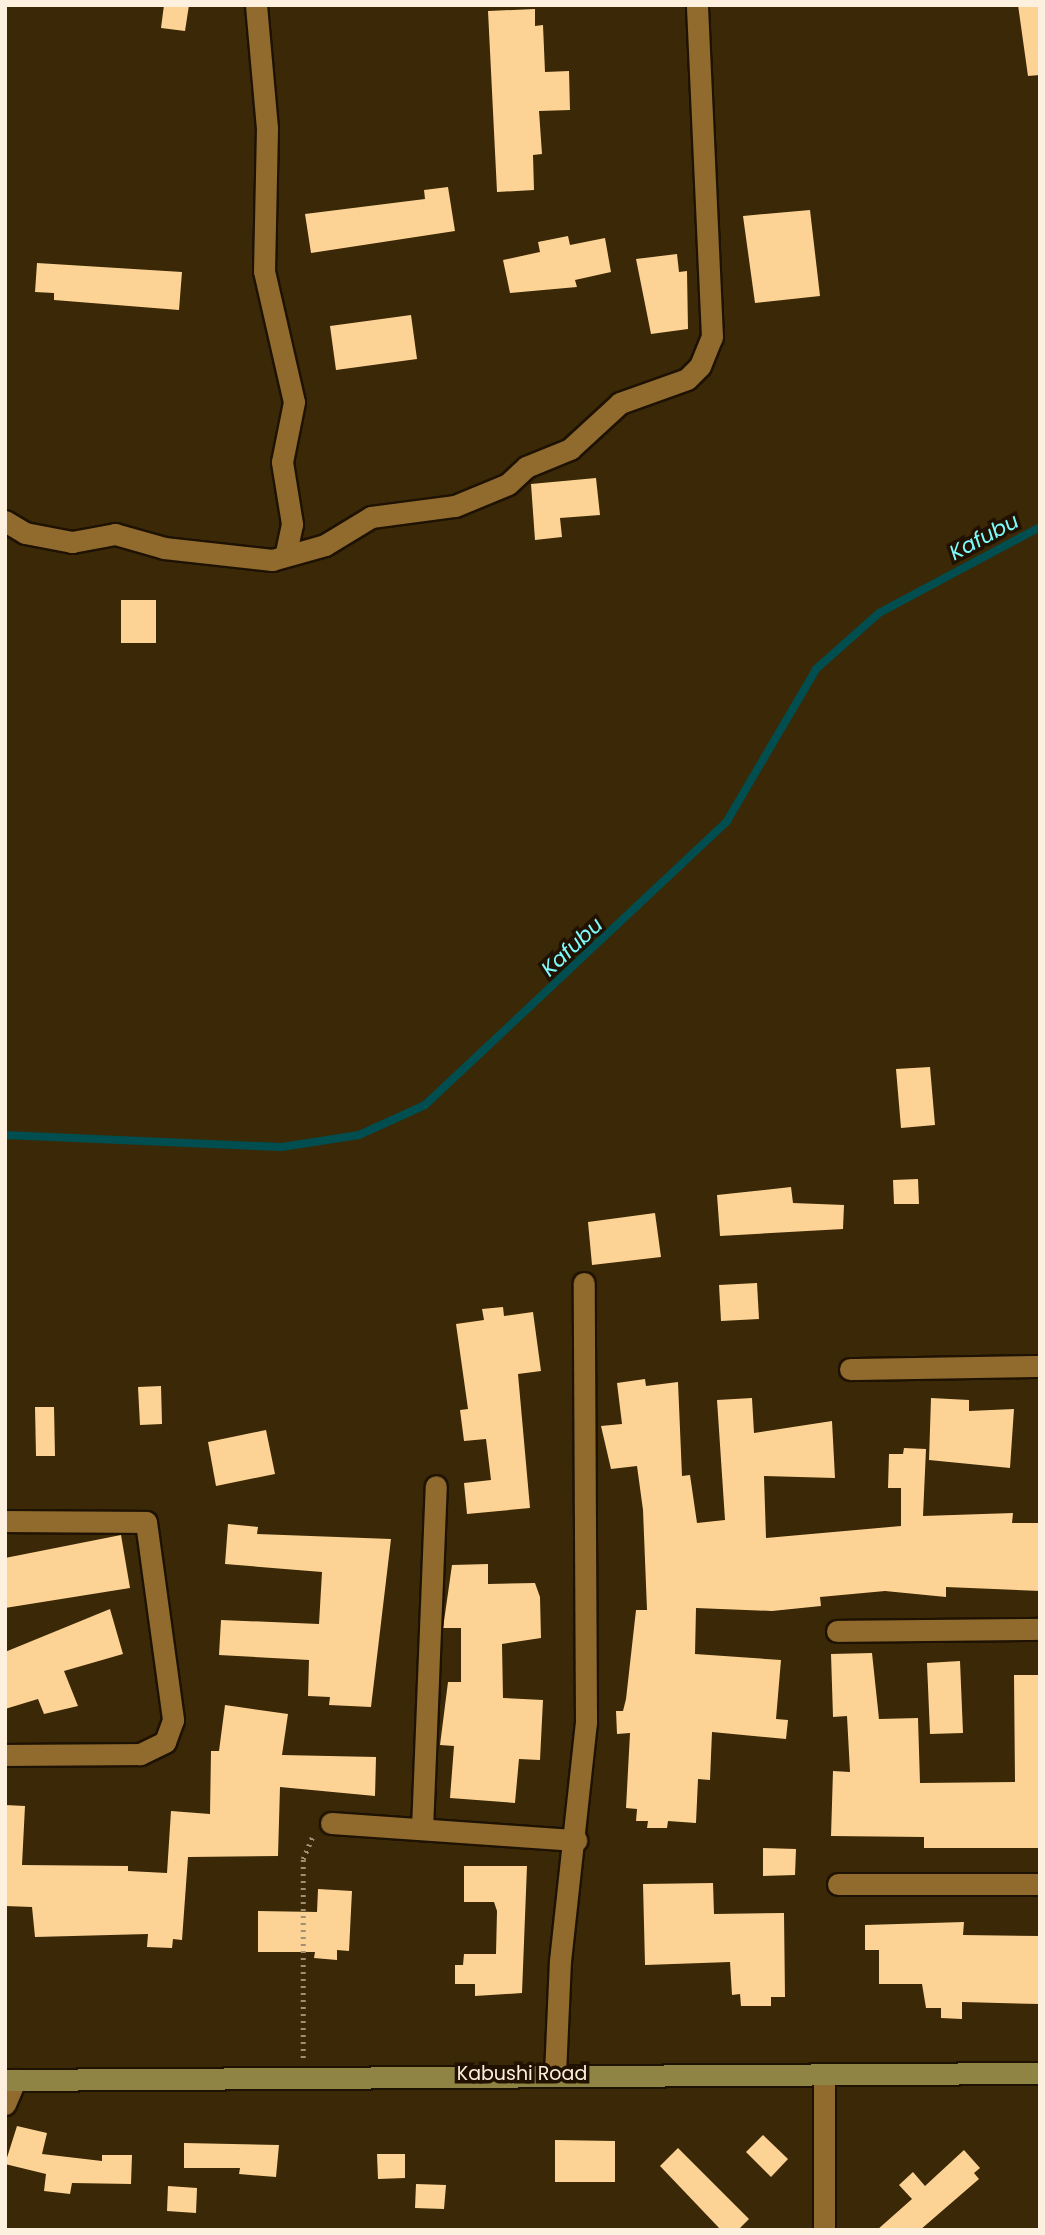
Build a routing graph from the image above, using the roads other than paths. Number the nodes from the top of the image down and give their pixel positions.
1 (256, 5) edge
2 (697, 5) edge
3 (5, 521) edge
4 (286, 553) junction
5 (583, 1283) dead end
6 (1040, 1366) edge
7 (850, 1369) dead end
8 (436, 1486) dead end
9 (5, 1521) edge
10 (1040, 1629) edge
11 (837, 1631) dead end
12 (5, 1755) edge
13 (331, 1823) road end
14 (422, 1829) junction
15 (576, 1840) junction
16 (838, 1884) dead end
17 (1040, 1884) edge
18 (1040, 2073) edge
19 (555, 2074) junction
20 (824, 2075) junction
21 (10, 2080) edge
22 (5, 2104) edge
23 (824, 2230) edge

1 - 4 street
2 - 4 street
3 - 4 street
5 - 15 street
6 - 7 street
8 - 14 street
9 - 12 street
10 - 11 street
13 - 14 street
14 - 15 street
15 - 19 street
16 - 17 street
18 - 20 main road, Kabushi Road
19 - 20 main road, Kabushi Road
19 - 21 main road, Kabushi Road
20 - 23 street
21 - 22 street

